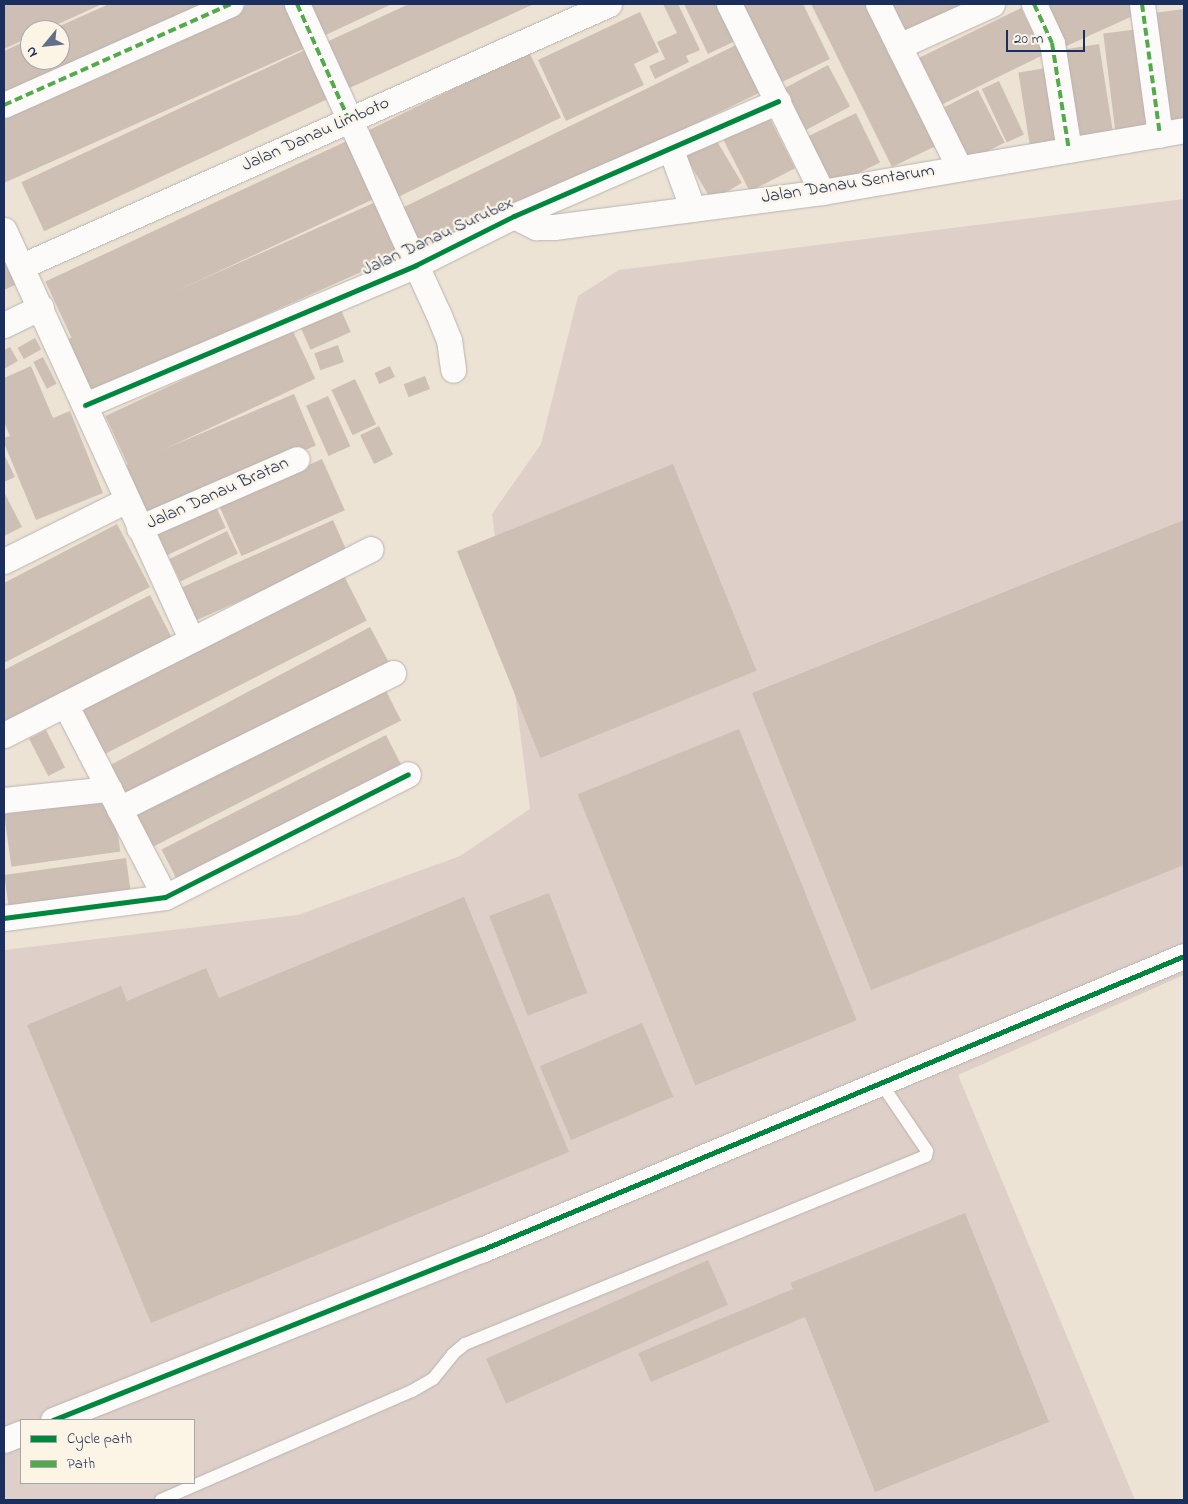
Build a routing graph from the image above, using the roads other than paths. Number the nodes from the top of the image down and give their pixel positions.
1 (231, 4) edge
2 (296, 4) edge
3 (609, 4) edge
4 (729, 4) edge
5 (878, 4) edge
6 (992, 4) edge
7 (1034, 4) edge
8 (1142, 4) edge
9 (900, 46) junction
10 (778, 101) junction
11 (4, 106) edge
12 (349, 120) junction
13 (1184, 130) edge
14 (1160, 135) junction
15 (671, 150) junction
16 (1069, 150) junction
17 (959, 167) junction
18 (822, 192) junction
19 (692, 207) junction
20 (514, 216) junction
21 (4, 230) edge
22 (416, 265) junction
23 (22, 266) junction
24 (41, 308) junction
25 (4, 325) edge
26 (454, 370) dead end
27 (85, 404) junction
28 (297, 459) dead end
29 (125, 500) junction
30 (139, 528) junction
31 (370, 549) dead end
32 (4, 561) edge
33 (191, 639) junction
34 (393, 673) dead end
35 (65, 704) junction
36 (4, 735) edge
37 (408, 774) dead end
38 (114, 799) junction
39 (4, 800) edge
40 (165, 897) junction
41 (4, 918) edge
42 (1184, 956) edge
43 (881, 1083) junction
44 (56, 1419) edge
45 (20, 1433) edge
46 (4, 1440) edge
47 (161, 1500) edge

1 - 11 street
2 - 12 street
3 - 12 street, Jalan Danau Limboto
4 - 10 street
5 - 9 street
6 - 9 street
7 - 16 street
8 - 14 street
9 - 17 street
10 - 15 street, Jalan Danau Surubex
10 - 18 street
12 - 22 street
12 - 23 street, Jalan Danau Limboto
13 - 14 street, Jalan Danau Sentarum
14 - 16 street, Jalan Danau Sentarum
15 - 19 street
15 - 20 street, Jalan Danau Surubex
16 - 17 street, Jalan Danau Sentarum
17 - 18 street, Jalan Danau Sentarum
18 - 19 street, Jalan Danau Sentarum
19 - 20 street, Jalan Danau Sentarum
20 - 22 street, Jalan Danau Surubex
21 - 23 street
22 - 26 street
22 - 27 street, Jalan Danau Surubex
23 - 24 street
24 - 25 street
24 - 27 street
27 - 29 street
28 - 30 street, Jalan Danau Bratan
29 - 30 street
29 - 32 street
30 - 33 street
31 - 33 street
33 - 35 street
34 - 38 street
35 - 36 street
35 - 38 street
37 - 40 street
38 - 39 street
38 - 40 street
40 - 41 street
42 - 43 street
43 - 44 street
43 - 47 lane
45 - 46 street

